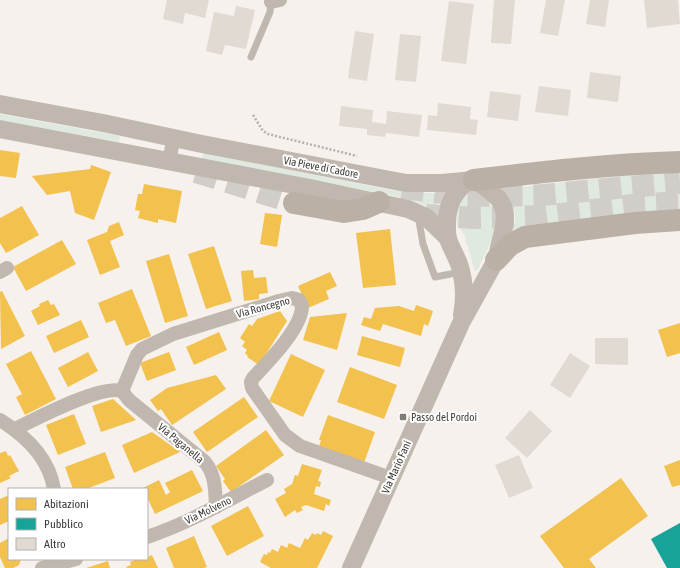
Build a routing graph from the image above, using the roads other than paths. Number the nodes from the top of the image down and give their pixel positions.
1 (273, 1) edge
2 (251, 57) dead end
3 (0, 104) edge
4 (0, 129) edge
5 (174, 137) junction
6 (169, 161) junction
7 (680, 162) edge
8 (472, 180) junction
9 (379, 202) junction
10 (294, 203) tunnel mouth
11 (418, 213) junction
12 (680, 220) edge
13 (448, 238) junction
14 (496, 260) junction
15 (461, 272) junction
16 (484, 281) junction
17 (460, 323) junction
18 (122, 391) junction
19 (0, 420) edge
20 (15, 429) junction
21 (391, 478) junction
22 (267, 480) dead end
23 (54, 488) edge
24 (216, 507) junction
25 (148, 537) edge
26 (72, 560) edge
27 (41, 568) edge
28 (351, 568) edge

1 - 2 lane
3 - 5 street, Via Pieve di Cadore
4 - 6 street, Via Pieve di Cadore
5 - 6 street
5 - 8 street, Via Pieve di Cadore
6 - 9 street, Via Pieve di Cadore
7 - 8 highway
8 - 13 street
8 - 14 street
9 - 10 highway
9 - 11 street, Via Pieve di Cadore
11 - 13 street, Via Pieve di Cadore
11 - 15 lane
12 - 14 highway
13 - 15 street
14 - 16 street
15 - 16 street
15 - 17 street
16 - 17 street
17 - 21 street, Via Mario Fani
18 - 20 street
18 - 21 street, Via Roncegno
18 - 24 street, Via Paganella
19 - 20 street
20 - 23 street
21 - 28 street, Via Mario Fani
22 - 24 street, Via Molveno
24 - 25 street, Via Molveno
26 - 27 street

